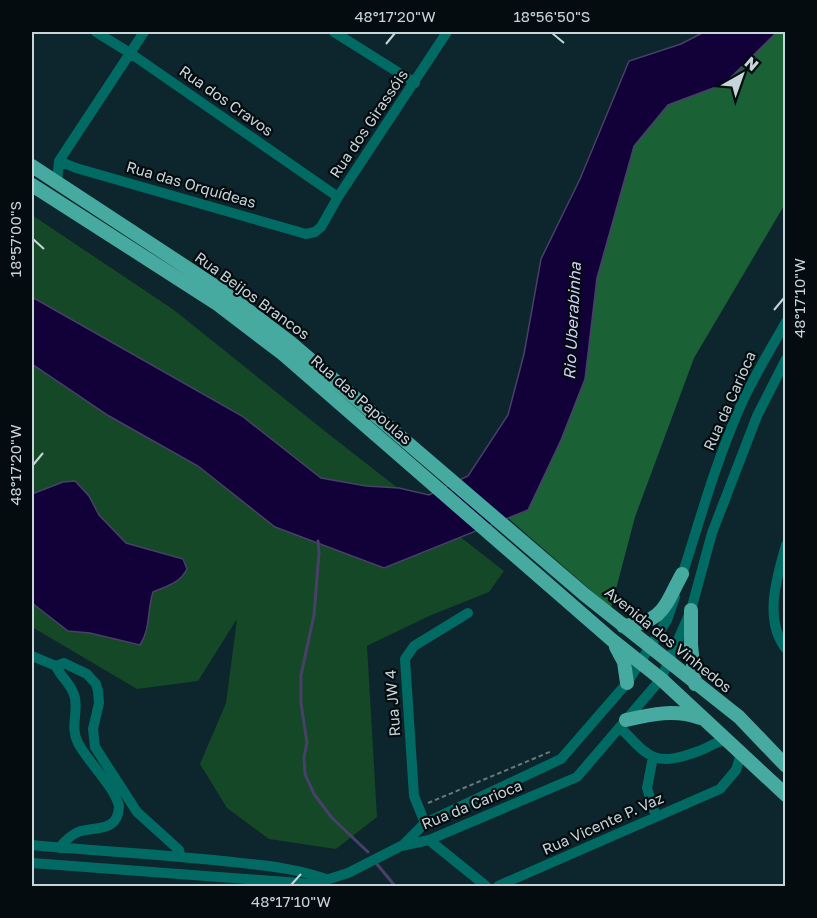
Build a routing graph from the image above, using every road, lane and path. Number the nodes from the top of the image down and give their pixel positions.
1 (96, 32) edge
2 (144, 32) edge
3 (334, 32) edge
4 (447, 32) edge
5 (130, 53) junction
6 (415, 83) junction
7 (59, 161) junction
8 (32, 166) edge
9 (57, 182) junction
10 (32, 185) edge
11 (338, 197) junction
12 (315, 232) joint
13 (786, 322) edge
14 (786, 358) edge
15 (525, 543) joint
16 (786, 545) edge
17 (682, 574) junction
18 (691, 610) junction
19 (468, 613) dead end
20 (622, 626) junction
21 (612, 640) junction
22 (651, 646) junction
23 (786, 649) edge
24 (32, 656) edge
25 (670, 662) junction
26 (639, 663) junction
27 (56, 666) junction
28 (661, 679) junction
29 (627, 683) junction
30 (695, 684) junction
31 (704, 720) junction
32 (623, 724) junction
33 (725, 740) junction
34 (557, 748) dead end
35 (741, 754) junction
36 (653, 757) junction
37 (786, 766) edge
38 (539, 771) junction
39 (108, 778) junction
40 (505, 786) junction
41 (551, 789) junction
42 (786, 795) edge
43 (516, 803) junction
44 (656, 817) junction
45 (423, 820) junction
46 (429, 840) junction
47 (32, 845) edge
48 (399, 847) junction
49 (59, 848) junction
50 (181, 857) junction
51 (32, 864) edge
52 (326, 879) junction
53 (486, 886) edge
54 (498, 886) edge

1 - 5 street, Rua dos Cravos
2 - 5 street
3 - 6 street
4 - 6 street, Rua dos Girassóis
5 - 7 street
5 - 11 street, Rua dos Cravos
6 - 11 street, Rua dos Girassóis
7 - 9 street
7 - 12 street, Rua das Orquídeas
8 - 9 main road, Rua Beijos Brancos
9 - 15 main road, Rua Beijos Brancos
10 - 21 main road, Rua das Papoulas
11 - 12 street, Rua dos Girassóis
13 - 17 street, Rua da Carioca
14 - 18 street, Rua da Carioca
15 - 20 main road, Avenida dos Vinhedos
16 - 23 street
17 - 20 main road
17 - 22 street, Rua da Carioca
18 - 25 street, Rua da Carioca
18 - 30 main road
19 - 45 street, Rua JW 4
20 - 22 main road, Avenida dos Vinhedos
21 - 26 main road
21 - 29 main road
22 - 25 main road, Avenida dos Vinhedos
22 - 26 street, Rua da Carioca
24 - 27 street
25 - 28 street, Rua da Carioca
25 - 30 main road, Avenida dos Vinhedos
26 - 28 main road
26 - 29 street, Rua da Carioca
27 - 39 street
27 - 39 street
28 - 31 main road
28 - 32 street, Rua da Carioca
29 - 38 street, Rua da Carioca
30 - 37 main road, Avenida dos Vinhedos
31 - 32 main road
31 - 33 main road
32 - 36 street
32 - 41 street, Rua da Carioca
33 - 35 main road
33 - 36 street
34 - 45 path
35 - 42 main road
35 - 44 street, Rua Vicente P. Vaz
36 - 44 street
38 - 40 street, Rua da Carioca
38 - 41 street
39 - 49 street
39 - 50 street
40 - 43 street
40 - 45 street, Rua da Carioca
41 - 43 street, Rua da Carioca
43 - 46 street, Rua da Carioca
44 - 54 street, Rua Vicente P. Vaz
45 - 48 street, Rua da Carioca
46 - 48 street, Rua da Carioca
46 - 53 street
47 - 49 street
48 - 52 street
49 - 50 street
50 - 52 street
51 - 52 street

